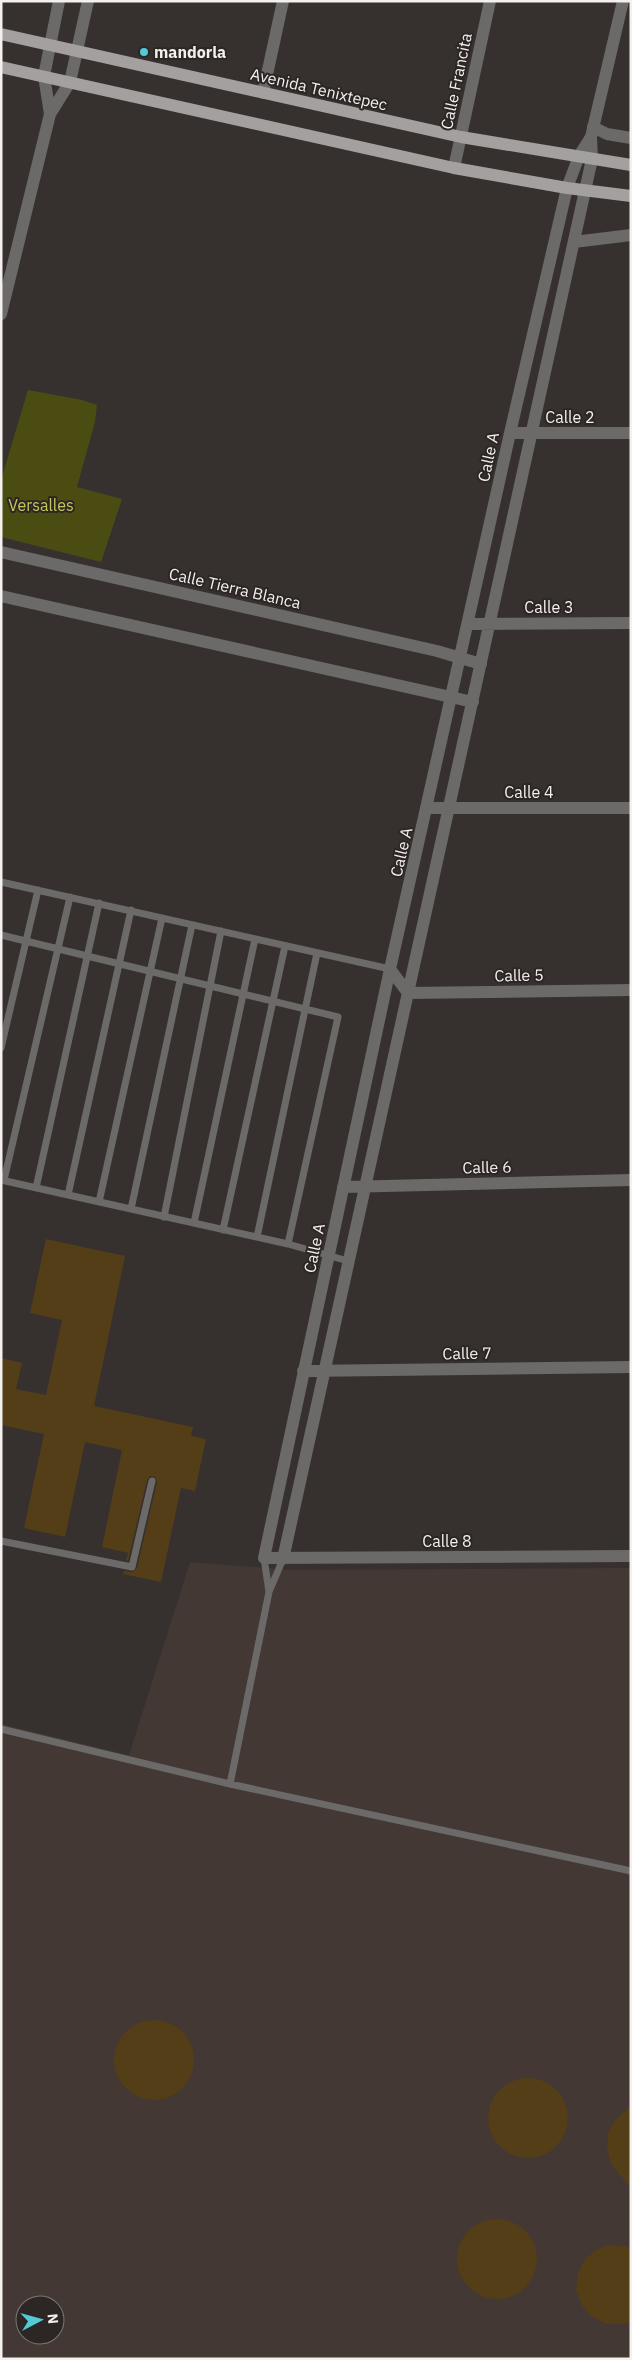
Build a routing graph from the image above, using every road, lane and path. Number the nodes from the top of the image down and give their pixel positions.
1 (59, 1) edge
2 (88, 1) edge
3 (283, 1) edge
4 (490, 1) edge
5 (623, 1) edge
6 (1, 34) edge
7 (50, 45) junction
8 (77, 51) junction
9 (1, 67) edge
10 (44, 76) junction
11 (70, 82) junction
12 (263, 93) junction
13 (50, 114) junction
14 (592, 132) junction
15 (461, 137) junction
16 (631, 138) edge
17 (579, 156) junction
18 (592, 159) junction
19 (631, 165) edge
20 (454, 168) junction
21 (567, 188) junction
22 (585, 191) junction
23 (631, 196) edge
24 (631, 235) edge
25 (574, 242) junction
26 (1, 314) edge
27 (510, 433) junction
28 (531, 433) junction
29 (631, 433) edge
30 (1, 552) edge
31 (1, 596) edge
32 (631, 623) edge
33 (468, 624) junction
34 (489, 624) junction
35 (461, 658) junction
36 (481, 664) junction
37 (452, 698) junction
38 (473, 702) junction
39 (427, 808) junction
40 (631, 808) edge
41 (448, 809) junction
42 (1, 882) edge
43 (38, 890) junction
44 (70, 897) junction
45 (99, 903) junction
46 (130, 910) junction
47 (162, 918) junction
48 (192, 925) junction
49 (221, 931) junction
50 (1, 935) edge
51 (255, 939) junction
52 (26, 942) junction
53 (285, 946) junction
54 (56, 948) junction
55 (317, 953) junction
56 (86, 957) junction
57 (118, 964) junction
58 (390, 969) junction
59 (149, 971) junction
60 (181, 980) junction
61 (210, 986) junction
62 (631, 990) edge
63 (408, 993) junction
64 (243, 995) junction
65 (272, 1002) junction
66 (305, 1011) junction
67 (1, 1048) edge
68 (2, 1180) edge
69 (631, 1180) edge
70 (365, 1186) junction
71 (343, 1187) junction
72 (36, 1188) junction
73 (68, 1195) junction
74 (99, 1202) junction
75 (131, 1209) junction
76 (164, 1216) junction
77 (194, 1223) junction
78 (224, 1230) junction
79 (257, 1237) junction
80 (288, 1244) junction
81 (329, 1256) junction
82 (348, 1261) junction
83 (631, 1367) edge
84 (303, 1371) junction
85 (323, 1371) junction
86 (152, 1481) dead end
87 (1, 1541) edge
88 (631, 1556) edge
89 (264, 1558) junction
90 (283, 1559) junction
91 (269, 1592) junction
92 (1, 1729) edge
93 (230, 1784) junction
94 (631, 1871) edge

1 - 7 street
2 - 8 street
3 - 12 street
4 - 15 street, Calle Francita
5 - 14 street
6 - 7 main road, Avenida Tenixtepec
7 - 8 main road, Avenida Tenixtepec
7 - 10 street
8 - 11 street
8 - 12 main road, Avenida Tenixtepec
9 - 10 main road
10 - 11 main road
10 - 13 street
11 - 13 street
11 - 20 main road
12 - 15 main road, Avenida Tenixtepec
13 - 26 street
14 - 16 street
14 - 17 street, Calle A
14 - 18 street
15 - 17 main road, Avenida Tenixtepec
15 - 20 street, Calle Francita
17 - 18 main road, Avenida Tenixtepec
17 - 21 street, Calle A
18 - 19 main road, Avenida Tenixtepec
18 - 22 street
20 - 21 main road
21 - 22 main road
21 - 27 street, Calle A
22 - 23 main road
22 - 25 street
24 - 25 street
25 - 28 street
27 - 28 street, Calle 2
27 - 33 street, Calle A
28 - 29 street, Calle 2
28 - 34 street
30 - 35 street, Calle Tierra Blanca
31 - 37 street
32 - 34 street, Calle 3
33 - 34 street, Calle 3
33 - 35 street, Calle A
34 - 36 street
35 - 36 street, Calle Tierra Blanca
35 - 37 street, Calle A
36 - 38 street
37 - 38 street
37 - 39 street, Calle A
38 - 41 street
39 - 41 street, Calle 4
39 - 58 street, Calle A
40 - 41 street, Calle 4
41 - 63 street
42 - 43 lane
43 - 44 lane
43 - 52 lane
44 - 45 lane
44 - 54 lane
45 - 46 lane
45 - 56 lane
46 - 47 lane
46 - 57 lane
47 - 48 lane
47 - 59 lane
48 - 49 lane
48 - 60 lane
49 - 51 lane
49 - 61 lane
50 - 52 lane
51 - 53 lane
51 - 64 lane
52 - 54 lane
52 - 67 lane
53 - 55 lane
53 - 65 lane
54 - 56 lane
54 - 68 lane
55 - 58 lane
55 - 66 lane
56 - 57 lane
56 - 72 lane
57 - 59 lane
57 - 73 lane
58 - 63 street
58 - 71 street, Calle A
59 - 60 lane
59 - 74 lane
60 - 61 lane
60 - 75 lane
61 - 64 lane
61 - 76 lane
62 - 63 street, Calle 5
63 - 70 street
64 - 65 lane
64 - 77 lane
65 - 66 lane
65 - 78 lane
66 - 79 lane
66 - 80 lane
68 - 72 lane
69 - 70 street, Calle 6
70 - 71 street, Calle 6
70 - 82 street
71 - 81 street, Calle A
72 - 73 lane
73 - 74 lane
74 - 75 lane
75 - 76 lane
76 - 77 lane
77 - 78 lane
78 - 79 lane
79 - 80 lane
80 - 81 lane
81 - 82 lane
81 - 84 street, Calle A
82 - 85 street
83 - 85 street, Calle 7
84 - 85 street, Calle 7
84 - 89 street, Calle A
85 - 90 street
86 - 87 lane
88 - 90 street, Calle 8
89 - 90 street, Calle 8
89 - 91 lane
90 - 91 lane
91 - 93 lane
92 - 93 lane
93 - 94 lane

